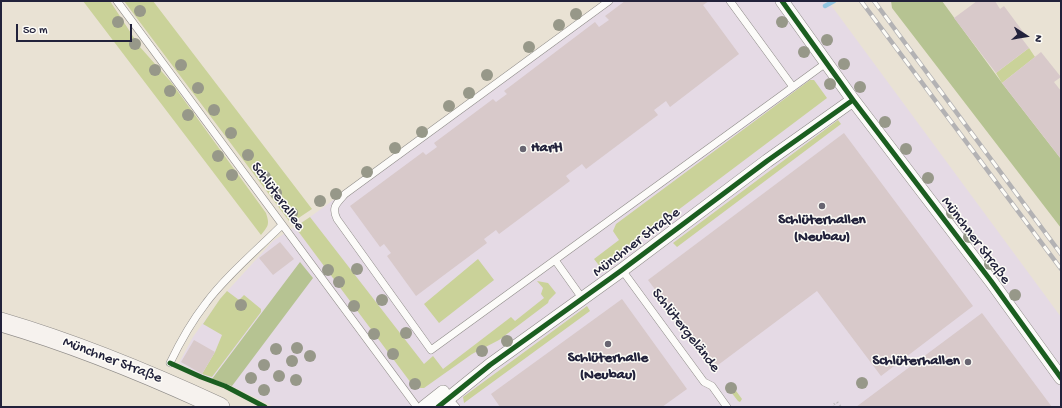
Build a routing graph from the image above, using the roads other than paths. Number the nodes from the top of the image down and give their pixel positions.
1 (117, 1) edge
2 (609, 1) edge
3 (730, 1) edge
4 (782, 1) edge
5 (826, 63) junction
6 (793, 87) junction
7 (853, 100) junction
8 (282, 225) junction
9 (555, 260) junction
10 (622, 270) junction
11 (582, 298) junction
12 (1, 322) edge
13 (170, 363) dead end
14 (490, 365) junction
15 (1061, 378) edge
16 (452, 403) edge
17 (220, 407) edge
18 (417, 407) edge
19 (424, 407) edge
20 (438, 407) edge
21 (728, 407) edge

1 - 8 lane, Schlüterallee
2 - 9 lane
3 - 6 lane
4 - 5 street, Münchner Straße
5 - 6 lane
5 - 7 street, Münchner Straße
6 - 9 lane
7 - 10 street, Münchner Straße
7 - 15 street, Münchner Straße
8 - 13 lane
8 - 18 lane, Schlüterallee
9 - 11 lane
10 - 11 street, Münchner Straße
10 - 21 lane, Schlütergelände
11 - 14 street, Münchner Straße
12 - 17 main road, Münchner Straße
14 - 16 street, Münchner Straße
14 - 19 street, Münchner Straße
16 - 20 street, Münchner Straße

